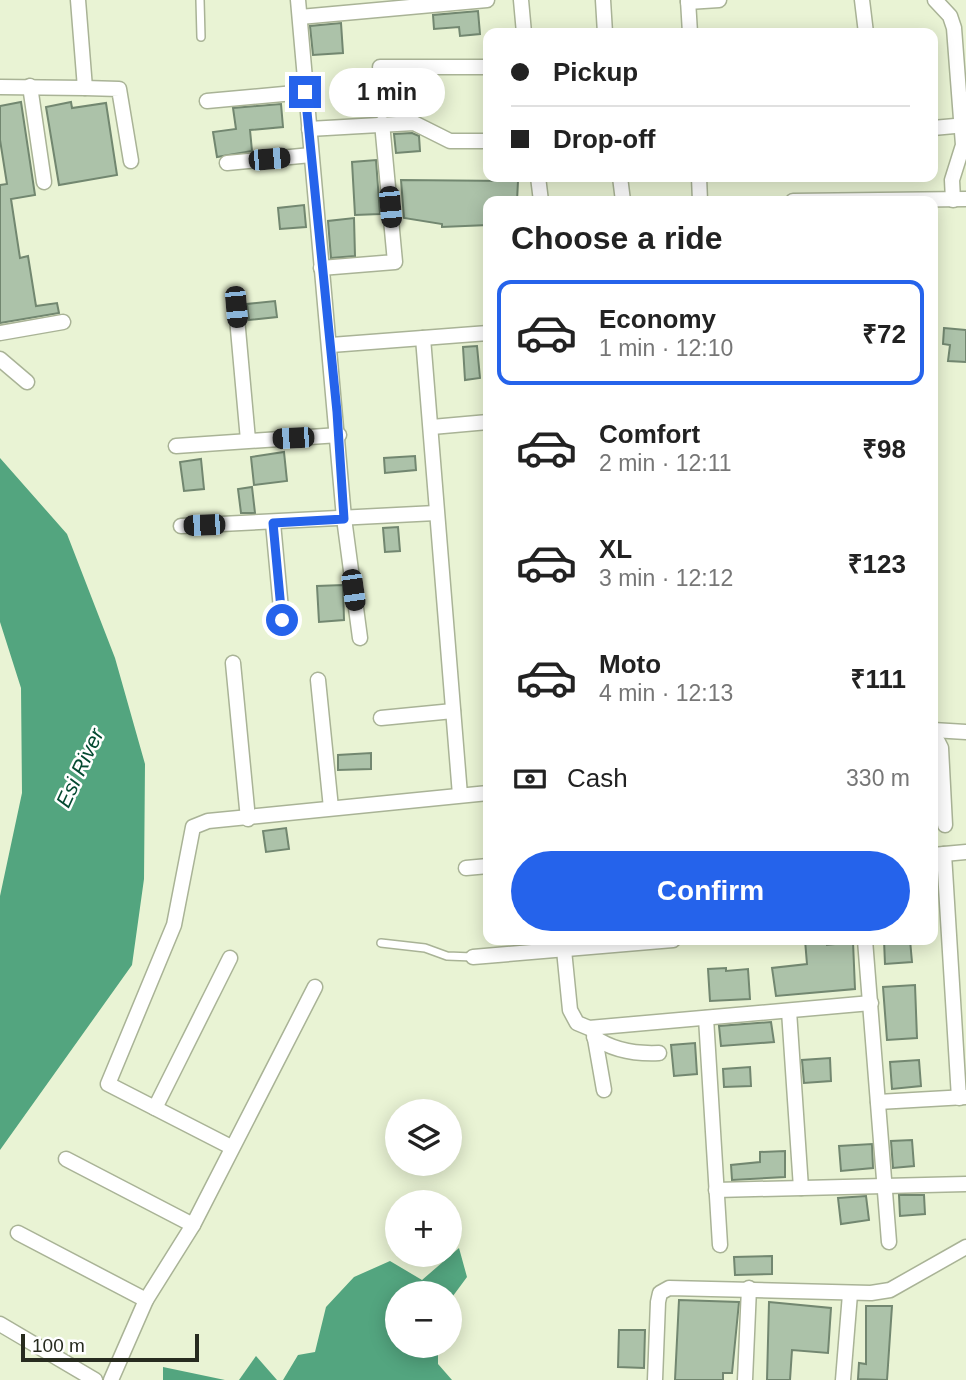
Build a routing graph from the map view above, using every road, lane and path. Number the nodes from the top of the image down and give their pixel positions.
1 (79, 0) edge
2 (200, 0) edge
3 (298, 0) edge
4 (487, 0) edge
5 (521, 0) edge
6 (603, 0) edge
7 (719, 0) edge
8 (862, 0) edge
9 (934, 0) edge
10 (688, 1) edge
11 (300, 17) junction
12 (524, 28) edge
13 (606, 28) edge
14 (690, 28) edge
15 (865, 28) edge
16 (201, 37) dead end
17 (380, 67) dead end
18 (483, 67) edge
19 (30, 86) junction
20 (0, 87) edge
21 (85, 88) junction
22 (305, 92) junction
23 (207, 101) dead end
24 (382, 123) junction
25 (964, 125) edge
26 (938, 128) edge
27 (309, 129) junction
28 (483, 141) edge
29 (311, 155) junction
30 (131, 161) dead end
31 (227, 163) dead end
32 (44, 182) dead end
33 (938, 200) edge
34 (960, 200) edge
35 (321, 268) junction
36 (236, 307) dead end
37 (63, 322) dead end
38 (0, 332) edge
39 (483, 333) edge
40 (423, 338) junction
41 (331, 345) junction
42 (0, 359) edge
43 (27, 382) dead end
44 (483, 422) edge
45 (432, 427) junction
46 (339, 435) junction
47 (248, 440) junction
48 (176, 446) dead end
49 (436, 513) junction
50 (344, 519) junction
51 (273, 523) junction
52 (181, 526) dead end
53 (282, 620) dead end
54 (360, 638) dead end
55 (233, 663) dead end
56 (318, 680) dead end
57 (453, 711) junction
58 (381, 718) dead end
59 (938, 730) edge
60 (966, 732) edge
61 (938, 742) edge
62 (483, 793) edge
63 (460, 795) junction
64 (331, 808) junction
65 (248, 819) junction
66 (945, 825) dead end
67 (966, 852) edge
68 (939, 854) edge
69 (483, 866) edge
70 (466, 868) dead end
71 (381, 943) dead end
72 (563, 945) edge
73 (865, 945) edge
74 (473, 957) joint
75 (230, 958) dead end
76 (315, 987) dead end
77 (871, 1003) junction
78 (789, 1011) junction
79 (706, 1018) junction
80 (594, 1032) junction
81 (659, 1053) dead end
82 (604, 1090) dead end
83 (963, 1097) edge
84 (878, 1102) junction
85 (155, 1108) junction
86 (230, 1147) junction
87 (66, 1159) dead end
88 (966, 1184) edge
89 (883, 1186) junction
90 (801, 1188) junction
91 (716, 1191) junction
92 (193, 1225) junction
93 (18, 1233) dead end
94 (889, 1242) dead end
95 (720, 1245) dead end
96 (965, 1251) edge
97 (749, 1289) junction
98 (850, 1294) junction
99 (146, 1300) junction
100 (0, 1324) edge
101 (95, 1380) edge
102 (111, 1380) edge
103 (655, 1380) edge
104 (745, 1380) edge
105 (843, 1380) edge

1 - 21 street
2 - 16 lane
3 - 11 street
4 - 11 street
5 - 12 street
6 - 13 street
7 - 10 street
8 - 15 street
9 - 25 street
10 - 14 street
11 - 22 street
17 - 18 street
19 - 20 street
19 - 21 street
19 - 32 street
21 - 30 street
22 - 23 street
22 - 27 street
24 - 27 street
24 - 28 street
24 - 35 street
25 - 26 street
25 - 34 street
27 - 29 street
29 - 31 street
29 - 35 street
33 - 34 street
35 - 41 street
36 - 47 street
37 - 38 street
39 - 40 street
40 - 41 street
40 - 45 street
41 - 46 street
42 - 43 street
44 - 45 street
45 - 49 street
46 - 47 street
46 - 50 street
47 - 48 street
49 - 50 street
49 - 57 street
50 - 51 street
50 - 54 street
51 - 52 street
51 - 53 street
55 - 65 street
56 - 64 street
57 - 58 street
57 - 63 street
59 - 60 street
61 - 66 street
62 - 63 street
63 - 64 street
64 - 65 street
65 - 85 street
67 - 68 street
68 - 83 street
69 - 70 street
71 - 74 lane
72 - 74 street
72 - 80 street
73 - 77 street
75 - 85 street
76 - 86 street
77 - 78 street
77 - 84 street
78 - 79 street
78 - 90 street
79 - 80 street
79 - 91 street
80 - 81 street
80 - 82 street
83 - 84 street
84 - 89 street
85 - 86 street
86 - 92 street
87 - 92 street
88 - 89 street
89 - 90 street
89 - 94 street
90 - 91 street
91 - 95 street
92 - 99 street
93 - 99 street
96 - 98 street
97 - 98 street
97 - 103 street
97 - 104 street
98 - 105 street
99 - 102 street
100 - 101 street

